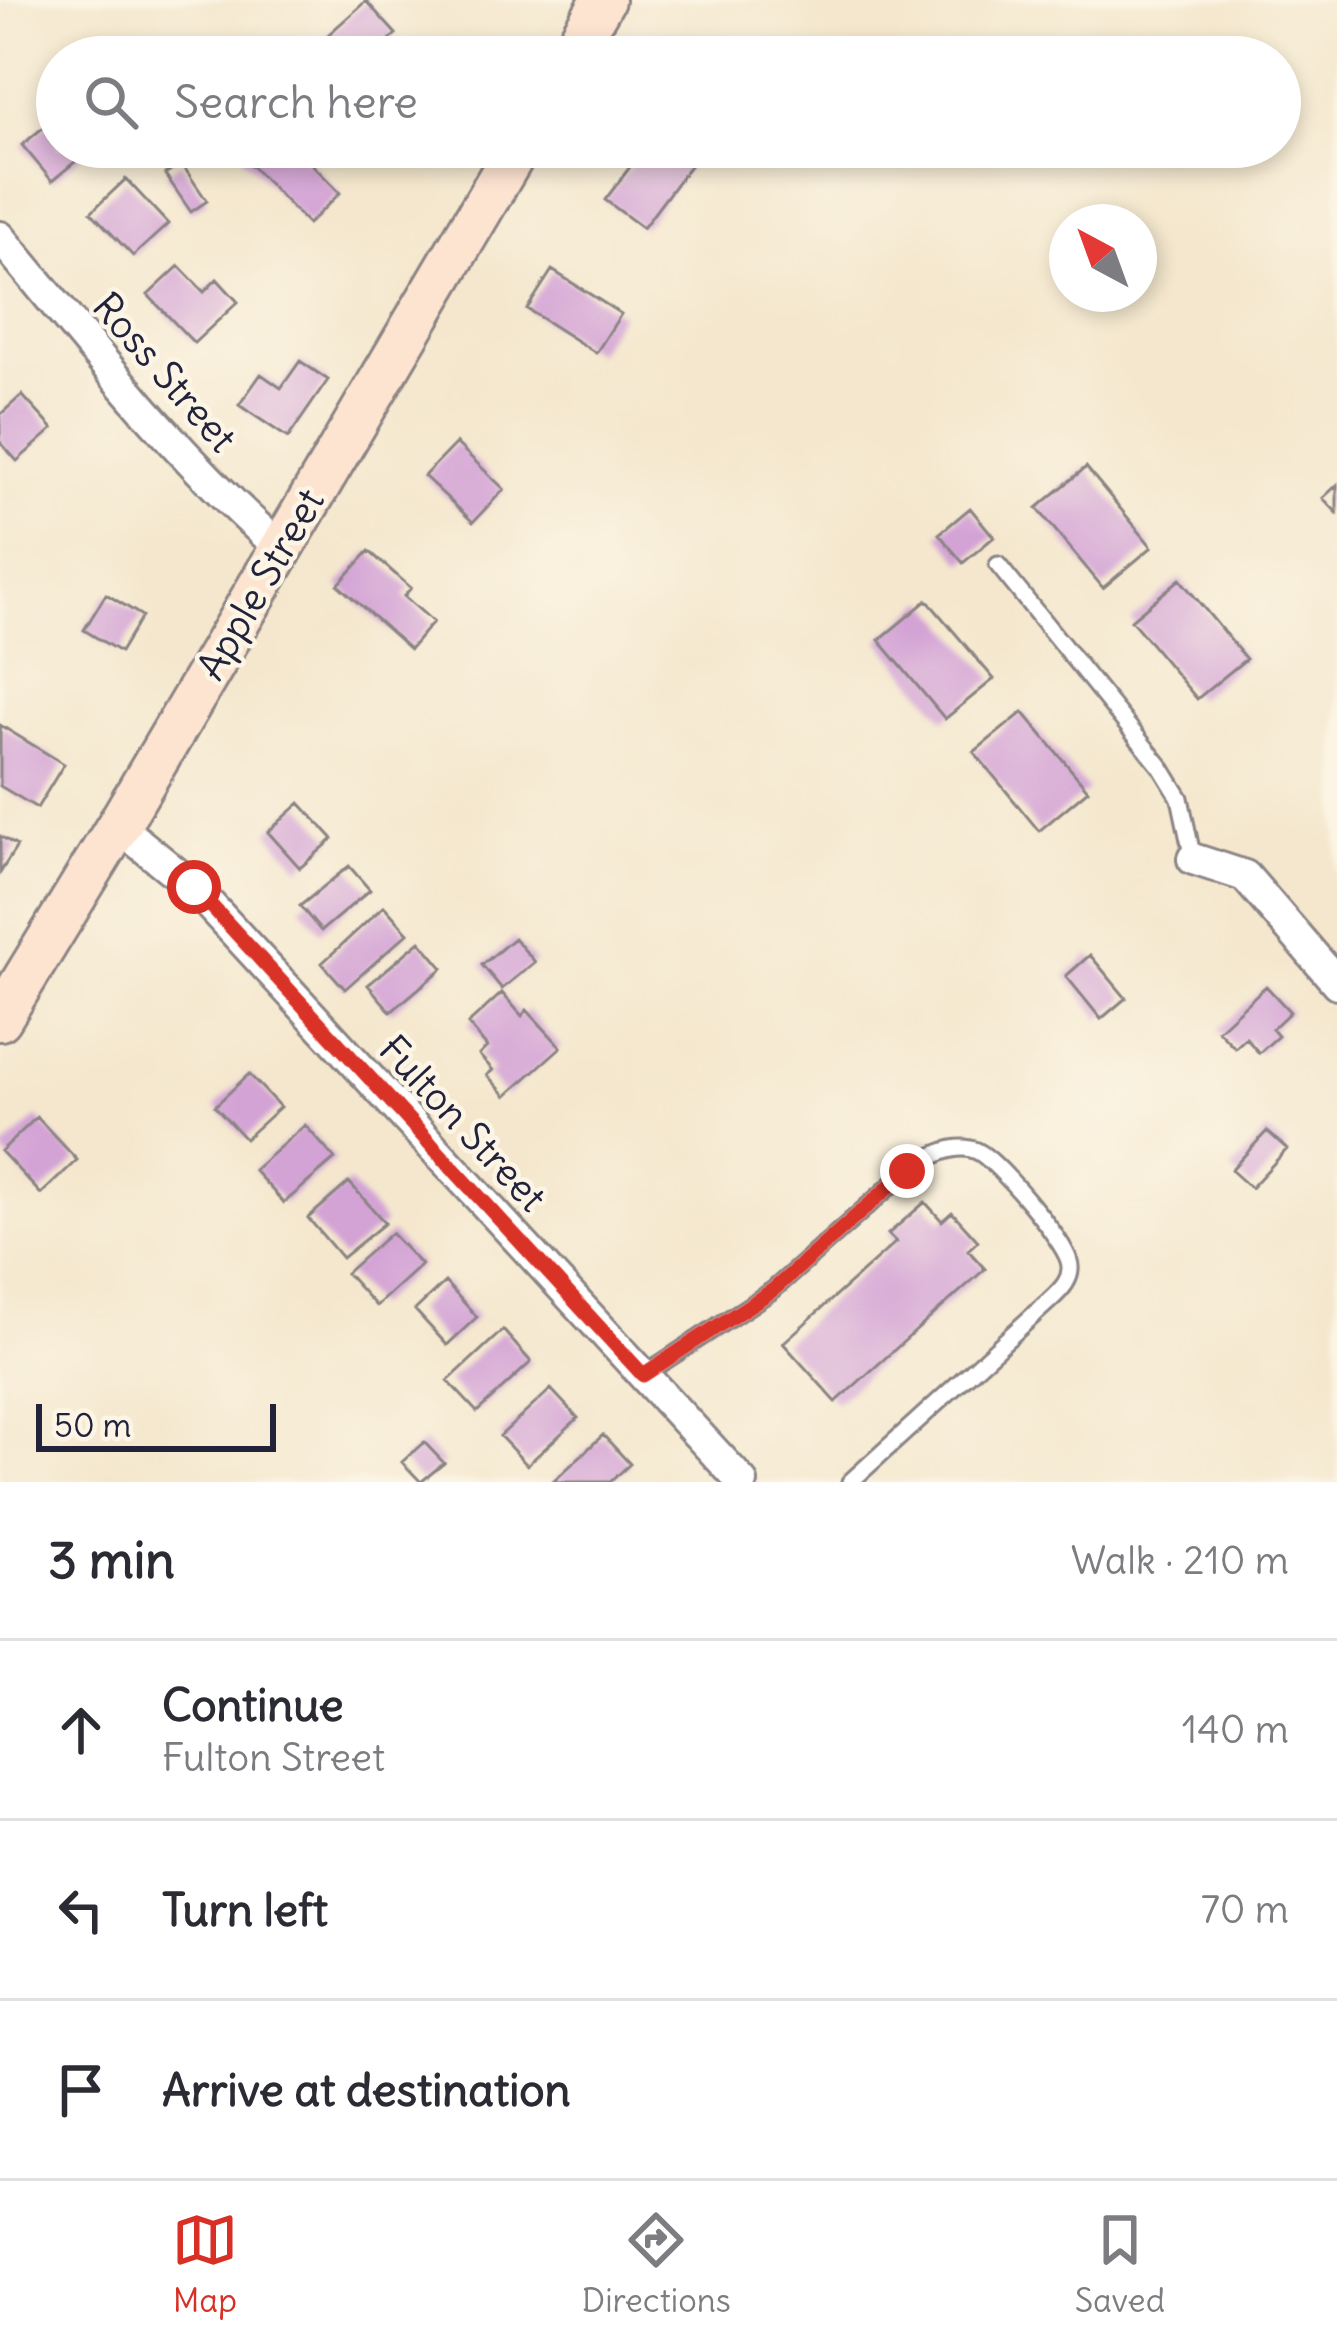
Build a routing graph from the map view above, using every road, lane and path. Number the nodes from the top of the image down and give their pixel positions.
1 (603, 0) edge
2 (582, 36) edge
3 (506, 168) edge
4 (0, 237) edge
5 (281, 548) junction
6 (998, 565) dead end
7 (118, 826) junction
8 (1193, 859) joint
9 (1337, 983) edge
10 (0, 1019) edge
11 (643, 1375) junction
12 (742, 1482) edge
13 (850, 1482) edge

1 - 2 street
3 - 5 street, Apple Street
4 - 5 street, Ross Street
5 - 7 street, Apple Street
6 - 8 lane
7 - 10 street, Apple Street
7 - 11 street, Fulton Street
8 - 9 street
11 - 12 street, Fulton Street
11 - 13 lane

